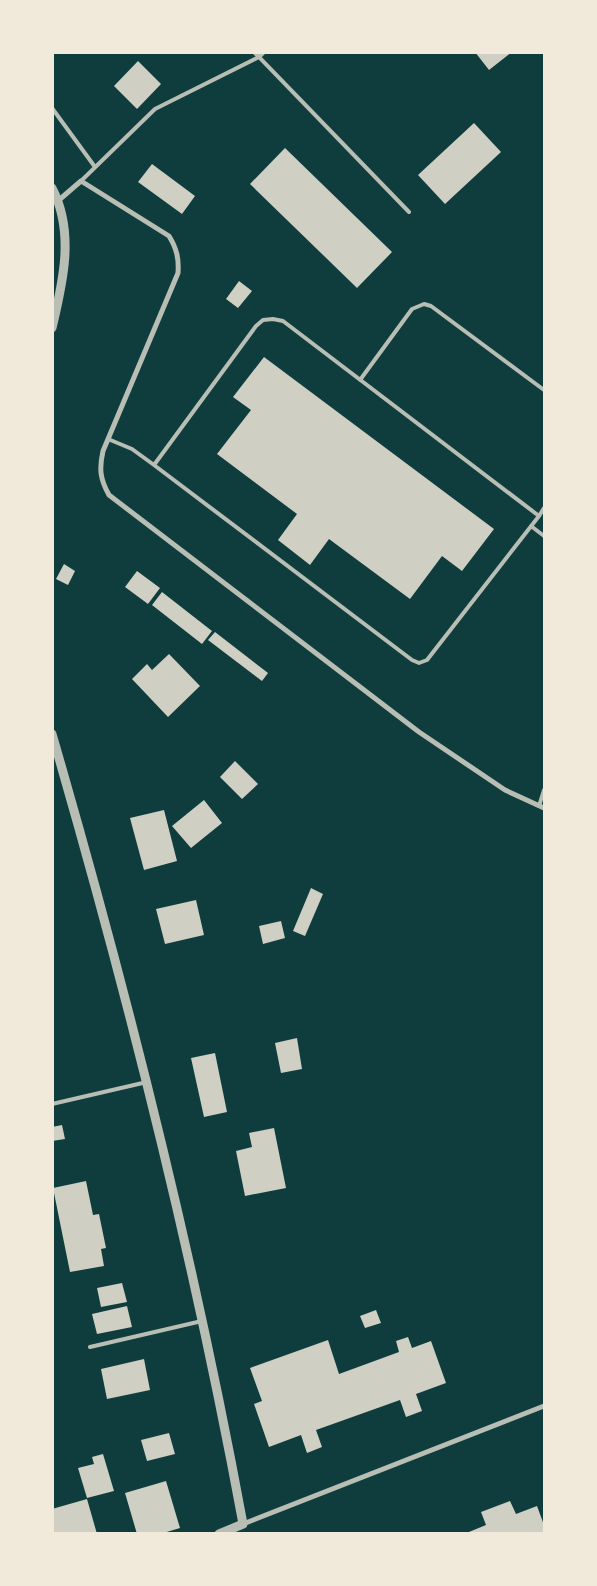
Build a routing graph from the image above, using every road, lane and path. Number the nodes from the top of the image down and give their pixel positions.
1 (254, 52) edge
2 (264, 52) edge
3 (259, 58) junction
4 (52, 108) edge
5 (95, 166) junction
6 (81, 181) junction
7 (52, 188) edge
8 (59, 200) junction
9 (409, 212) dead end
10 (52, 328) edge
11 (360, 380) junction
12 (544, 390) edge
13 (108, 439) junction
14 (154, 465) junction
15 (544, 508) edge
16 (538, 516) junction
17 (531, 526) junction
18 (544, 536) edge
19 (52, 734) edge
20 (544, 790) edge
21 (542, 807) edge
22 (147, 1082) junction
23 (52, 1104) edge
24 (202, 1321) junction
25 (90, 1347) dead end
26 (544, 1406) edge
27 (243, 1524) junction
28 (219, 1534) edge

1 - 3 lane
2 - 3 lane
3 - 5 lane
3 - 9 lane
4 - 5 lane
5 - 6 lane
6 - 8 street
6 - 13 street
7 - 8 street
8 - 10 street
11 - 12 lane
11 - 14 lane
11 - 16 lane
13 - 14 lane
13 - 21 street
14 - 17 lane
15 - 16 lane
16 - 17 lane
17 - 18 lane
19 - 22 street
20 - 21 lane
22 - 23 lane
22 - 24 street
24 - 25 lane
24 - 27 street
26 - 27 street
27 - 28 street

